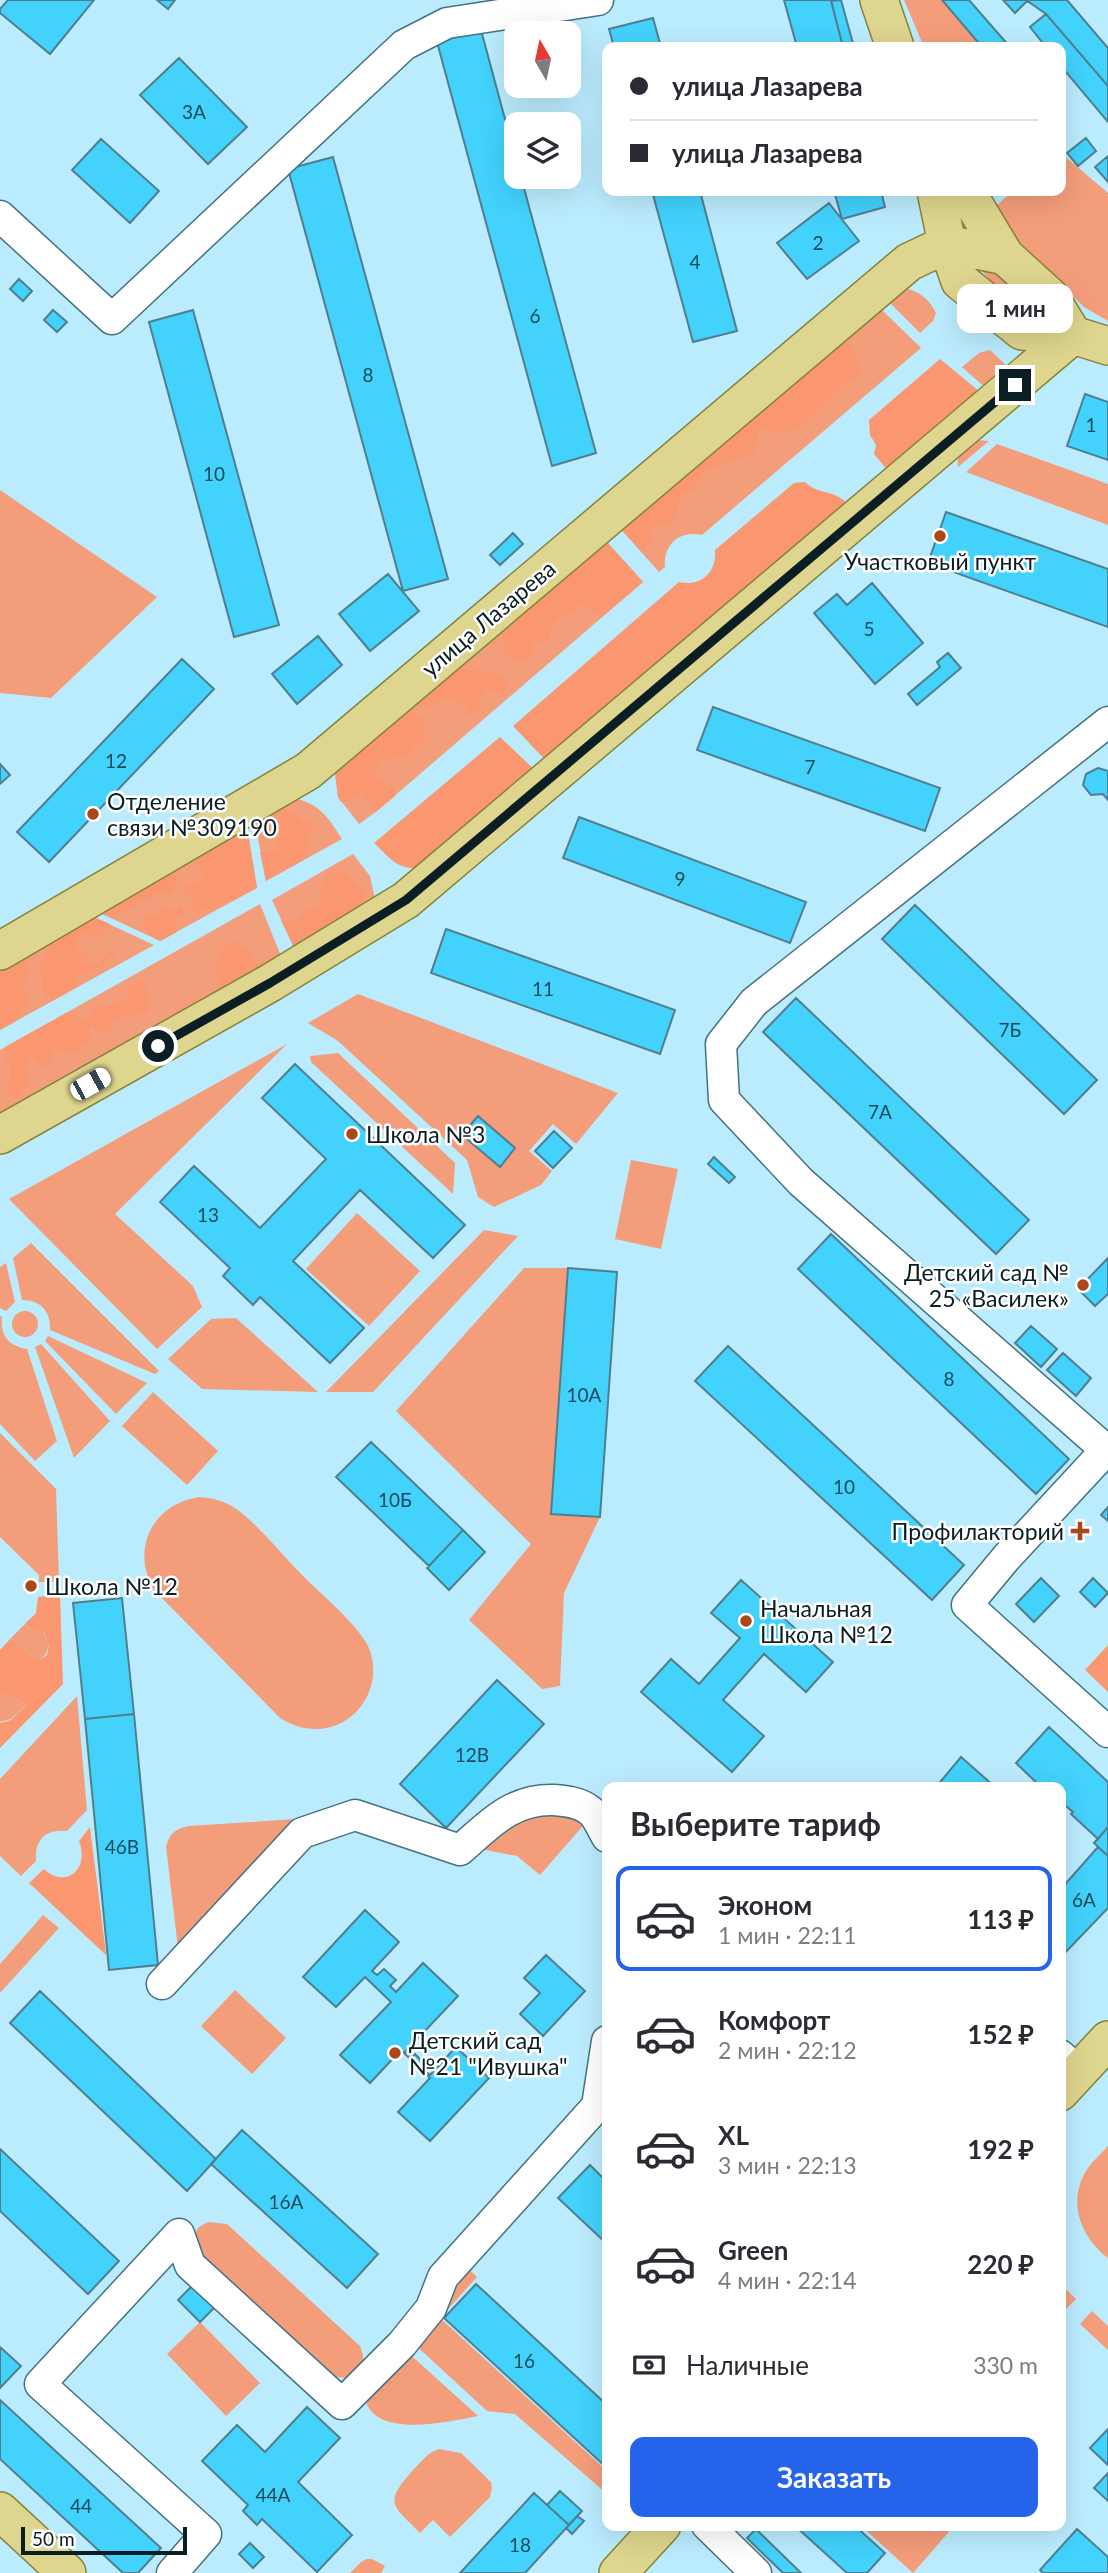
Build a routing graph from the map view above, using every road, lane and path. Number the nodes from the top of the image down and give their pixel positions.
1 (598, 0) edge
2 (879, 0) edge
3 (893, 42) edge
4 (937, 196) edge
5 (969, 196) edge
6 (0, 216) edge
7 (947, 244) junction
8 (1006, 256) junction
9 (1073, 335) junction
10 (1108, 346) edge
11 (1108, 722) edge
12 (0, 950) edge
13 (0, 1135) edge
14 (1107, 1449) edge
15 (1108, 1732) edge
16 (602, 1829) edge
17 (162, 1984) dead end
18 (1108, 2040) edge
19 (602, 2073) edge
20 (1067, 2073) edge
21 (0, 2511) edge
22 (656, 2531) edge
23 (713, 2531) edge
24 (67, 2573) edge
25 (172, 2573) edge
26 (618, 2573) edge
27 (757, 2573) edge

1 - 6 street
2 - 3 main road
4 - 7 main road
5 - 8 main road
7 - 8 main road
7 - 9 main road
7 - 12 main road, улица Лазарева
8 - 9 main road
9 - 10 main road
9 - 13 main road
11 - 14 street
14 - 15 street
16 - 17 street
18 - 20 main road
19 - 25 street
21 - 24 main road
22 - 26 main road
23 - 27 street

